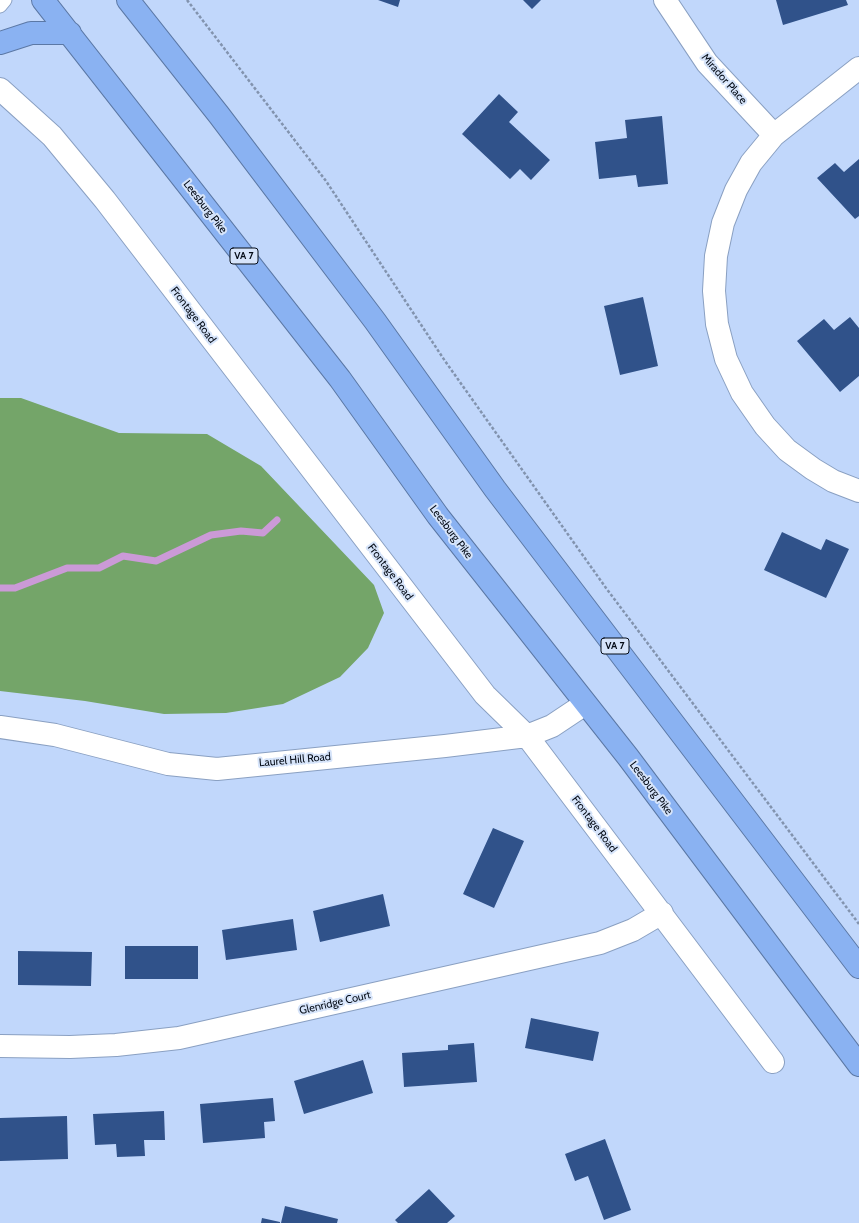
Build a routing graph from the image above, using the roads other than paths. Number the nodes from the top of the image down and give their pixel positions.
1 (5, 0) edge
2 (43, 0) edge
3 (128, 0) edge
4 (665, 0) edge
5 (0, 6) edge
6 (70, 33) junction
7 (0, 43) edge
8 (859, 68) edge
9 (0, 88) edge
10 (774, 135) junction
11 (859, 491) edge
12 (585, 704) junction
13 (0, 728) edge
14 (527, 736) junction
15 (662, 913) junction
16 (859, 967) edge
17 (0, 1046) edge
18 (773, 1062) dead end
19 (859, 1065) edge

1 - 5 lane
2 - 6 highway, Leesburg Pike / VA 7
3 - 16 highway, VA 7
4 - 10 street, Mirador Place
6 - 7 highway
6 - 12 highway, Leesburg Pike / VA 7
8 - 10 street
9 - 14 street, Frontage Road
10 - 11 street
12 - 14 street, Laurel Hill Road
12 - 19 highway, Leesburg Pike / VA 7
13 - 14 street, Laurel Hill Road
14 - 15 street, Frontage Road
15 - 17 street, Glenridge Court
15 - 18 street, Frontage Road

